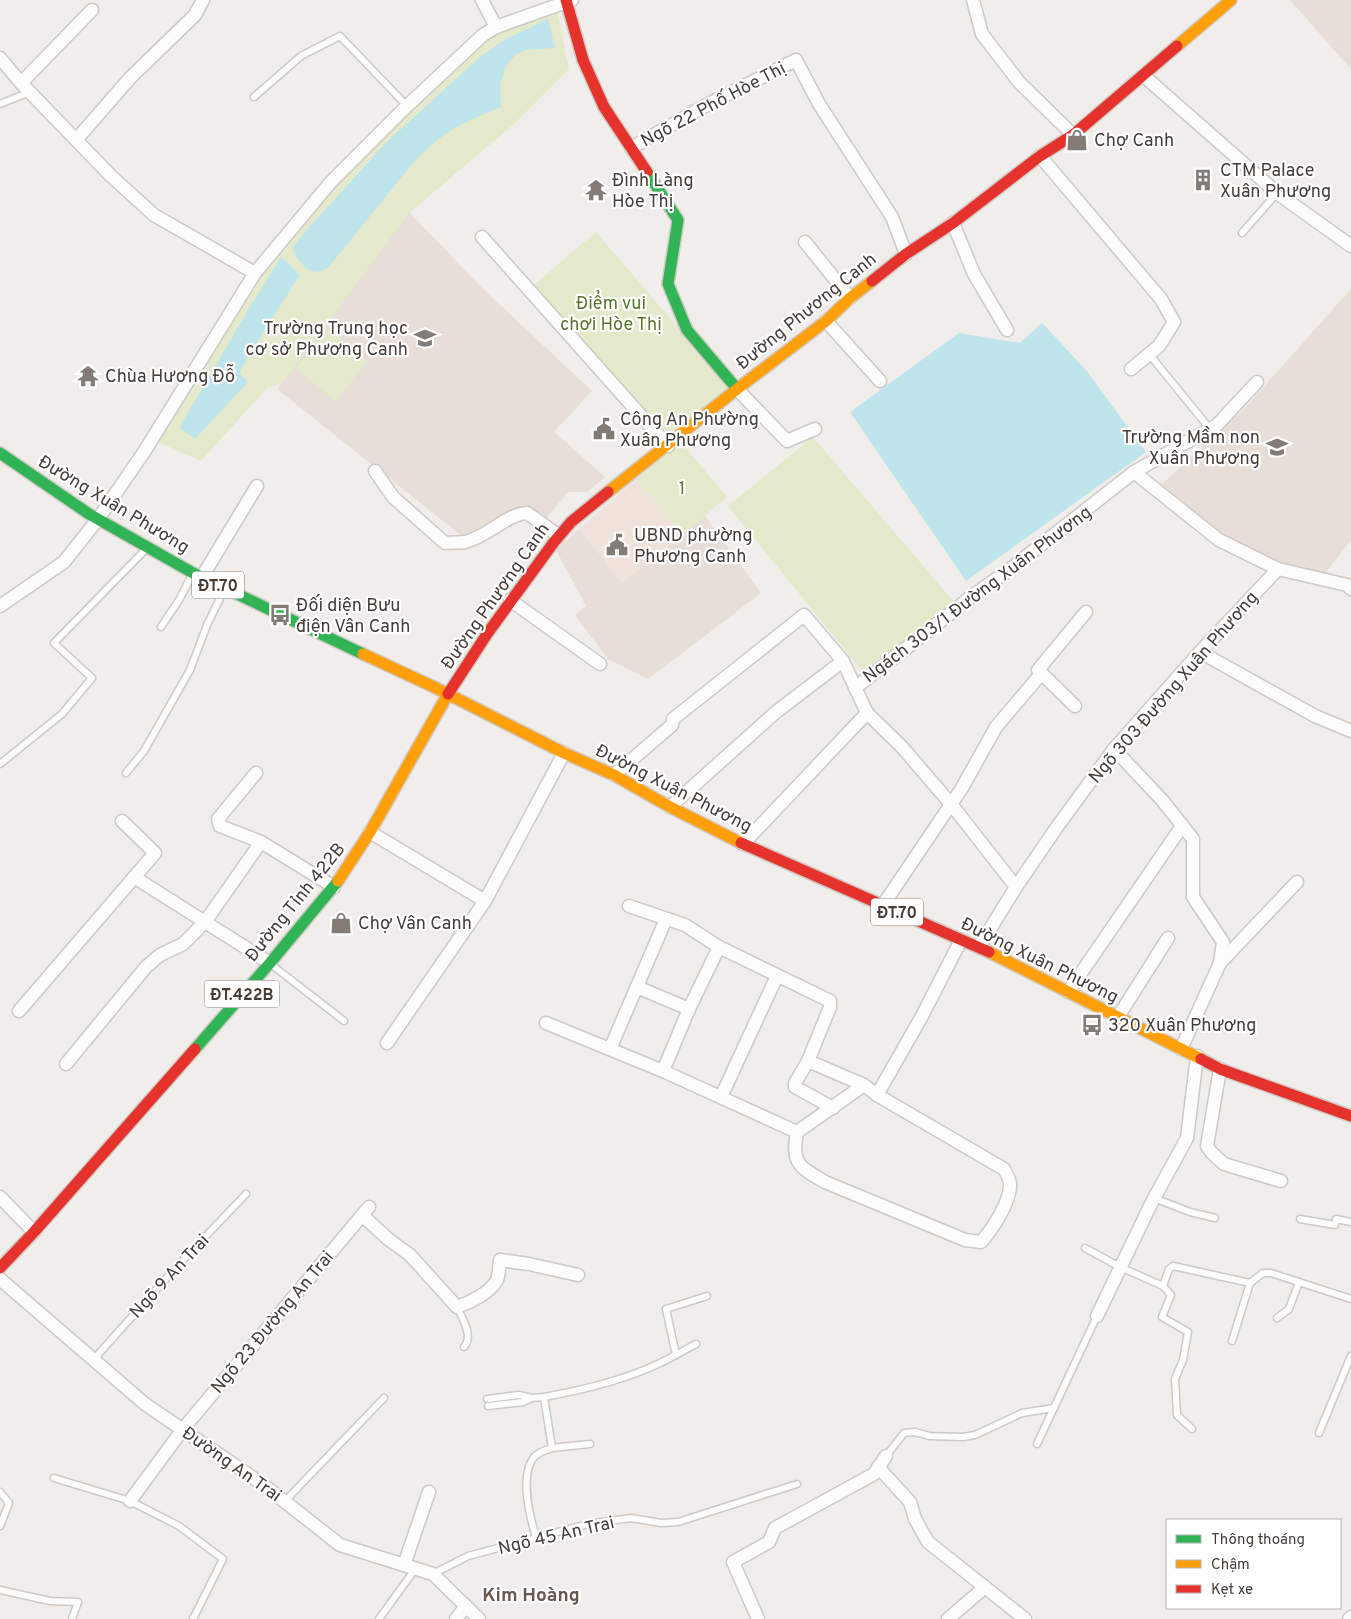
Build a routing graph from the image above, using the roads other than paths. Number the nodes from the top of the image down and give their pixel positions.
1 (203, 0) edge
2 (482, 0) edge
3 (568, 0) edge
4 (973, 0) edge
5 (1231, 0) edge
6 (92, 10) dead end
7 (496, 27) junction
8 (0, 58) edge
9 (1144, 76) junction
10 (26, 87) junction
11 (254, 97) dead end
12 (0, 104) edge
13 (407, 106) junction
14 (1073, 135) junction
15 (76, 140) junction
16 (631, 148) junction
17 (1040, 156) junction
18 (1277, 193) junction
19 (952, 223) junction
20 (1242, 233) dead end
21 (482, 237) dead end
22 (805, 242) dead end
23 (1351, 246) edge
24 (906, 254) junction
25 (255, 273) junction
26 (850, 298) junction
27 (826, 322) junction
28 (1007, 330) dead end
29 (1149, 354) junction
30 (1131, 369) dead end
31 (880, 381) dead end
32 (1257, 382) dead end
33 (737, 389) junction
34 (815, 429) dead end
35 (1210, 429) junction
36 (668, 446) junction
37 (0, 453) edge
38 (375, 471) dead end
39 (1134, 472) junction
40 (257, 486) dead end
41 (98, 519) junction
42 (558, 535) junction
43 (148, 547) junction
44 (1278, 569) junction
45 (198, 575) junction
46 (1350, 585) edge
47 (225, 588) junction
48 (510, 600) junction
49 (0, 606) edge
50 (1086, 612) dead end
51 (161, 627) dead end
52 (1200, 652) junction
53 (842, 661) junction
54 (600, 664) dead end
55 (1041, 674) junction
56 (855, 688) junction
57 (448, 694) junction
58 (1075, 706) dead end
59 (867, 713) junction
60 (1351, 731) edge
61 (1114, 750) junction
62 (564, 753) junction
63 (0, 764) edge
64 (126, 773) dead end
65 (256, 773) dead end
66 (614, 775) junction
67 (951, 804) junction
68 (670, 807) junction
69 (122, 821) dead end
70 (1182, 826) junction
71 (370, 832) junction
72 (261, 842) junction
73 (743, 844) junction
74 (134, 877) junction
75 (1296, 882) dead end
76 (334, 886) junction
77 (1016, 887) junction
78 (485, 900) junction
79 (883, 905) junction
80 (629, 906) dead end
81 (666, 919) junction
82 (205, 922) junction
83 (1168, 938) dead end
84 (961, 940) junction
85 (719, 947) junction
86 (979, 947) junction
87 (1220, 962) junction
88 (270, 963) junction
89 (777, 976) junction
90 (637, 987) junction
91 (1068, 992) junction
92 (689, 1009) junction
93 (19, 1012) dead end
94 (1118, 1017) junction
95 (344, 1021) dead end
96 (546, 1023) dead end
97 (386, 1043) dead end
98 (610, 1049) junction
99 (1181, 1049) junction
100 (1197, 1056) junction
101 (808, 1061) junction
102 (66, 1064) dead end
103 (1220, 1069) junction
104 (663, 1071) junction
105 (864, 1085) junction
106 (877, 1094) junction
107 (721, 1097) junction
108 (833, 1108) junction
109 (1351, 1116) edge
110 (797, 1132) junction
111 (1281, 1181) dead end
112 (246, 1194) dead end
113 (0, 1197) edge
114 (1154, 1198) junction
115 (1214, 1218) dead end
116 (1300, 1219) dead end
117 (1351, 1222) edge
118 (34, 1232) junction
119 (1085, 1248) dead end
120 (1120, 1267) junction
121 (0, 1268) edge
122 (578, 1275) dead end
123 (0, 1279) edge
124 (1299, 1282) junction
125 (1250, 1283) junction
126 (1163, 1286) junction
127 (707, 1296) dead end
128 (1351, 1299) edge
129 (457, 1306) junction
130 (1097, 1316) joint
131 (1277, 1318) dead end
132 (1232, 1341) dead end
133 (696, 1344) dead end
134 (464, 1347) dead end
135 (676, 1354) junction
136 (1351, 1356) edge
137 (94, 1359) junction
138 (384, 1398) dead end
139 (487, 1398) dead end
140 (532, 1398) junction
141 (544, 1398) junction
142 (488, 1406) dead end
143 (1054, 1408) junction
144 (1192, 1429) dead end
145 (183, 1430) junction
146 (1319, 1433) dead end
147 (590, 1444) dead end
148 (1037, 1444) dead end
149 (552, 1448) junction
150 (882, 1462) junction
151 (54, 1478) dead end
152 (797, 1484) dead end
153 (0, 1492) edge
154 (429, 1492) dead end
155 (130, 1501) junction
156 (285, 1501) junction
157 (0, 1526) edge
158 (536, 1538) junction
159 (410, 1566) junction
160 (434, 1574) junction
161 (984, 1587) junction
162 (0, 1590) edge
163 (466, 1606) junction
164 (72, 1619) edge
165 (193, 1619) edge
166 (379, 1619) edge
167 (456, 1619) edge
168 (479, 1619) edge
169 (758, 1619) edge
170 (948, 1619) edge
171 (1024, 1619) edge

1 - 15 street
2 - 7 street
3 - 7 street
3 - 16 main road
4 - 14 street
5 - 9 main road, Đường Phương Canh
6 - 10 street
7 - 13 street
8 - 10 street
9 - 14 main road, Đường Phương Canh
9 - 18 street
10 - 12 lane
10 - 15 street
11 - 13 lane
13 - 25 street
14 - 17 main road, Đường Phương Canh
15 - 25 street
16 - 24 street, Ngõ 22 Phố Hòe Thị
16 - 33 main road
17 - 19 main road, Đường Phương Canh
17 - 29 street
18 - 20 lane
18 - 23 street
19 - 24 main road, Đường Phương Canh
19 - 28 street
21 - 36 street
22 - 26 street
24 - 26 main road, Đường Phương Canh
25 - 41 street
26 - 27 main road, Đường Phương Canh
27 - 31 street
27 - 33 main road, Đường Phương Canh
29 - 30 street
29 - 35 lane
32 - 35 street, Ngách 303/1 Đường Xuân Phương
33 - 34 street
33 - 36 main road, Đường Phương Canh
35 - 39 street, Ngách 303/1 Đường Xuân Phương
36 - 42 main road, Đường Phương Canh
37 - 41 main road, Đường Xuân Phương / ĐT.70
38 - 42 street
39 - 44 street
39 - 56 street, Ngách 303/1 Đường Xuân Phương
40 - 45 street
41 - 43 main road, Đường Xuân Phương / ĐT.70
41 - 49 street
42 - 48 main road, Đường Phương Canh
43 - 45 main road, Đường Xuân Phương / ĐT.70
43 - 63 lane
44 - 46 street
44 - 52 street, Ngõ 303 Đường Xuân Phương
45 - 47 main road, Đường Xuân Phương / ĐT.70
45 - 51 lane
47 - 57 main road, Đường Xuân Phương / ĐT.70
47 - 64 lane
48 - 54 street
48 - 57 main road, Đường Phương Canh
50 - 55 street
52 - 60 street
52 - 61 street, Ngõ 303 Đường Xuân Phương
53 - 56 street
53 - 66 street
53 - 68 street
55 - 58 street
55 - 67 street
56 - 59 street, Ngách 303/1 Đường Xuân Phương
57 - 62 main road, Đường Xuân Phương / ĐT.70
57 - 71 main road, Đường Tỉnh 422B / ĐT.422B
59 - 67 street, Ngách 303/1 Đường Xuân Phương
59 - 73 street
61 - 70 street
61 - 77 street, Ngõ 303 Đường Xuân Phương
62 - 66 main road, Đường Xuân Phương / ĐT.70
62 - 78 street
65 - 72 street
66 - 68 main road, Đường Xuân Phương / ĐT.70
67 - 77 street, Ngách 303/1 Đường Xuân Phương
67 - 79 street
68 - 73 main road, Đường Xuân Phương / ĐT.70
69 - 74 street
70 - 87 street
70 - 91 street
71 - 76 main road, Đường Tỉnh 422B / ĐT.422B
71 - 78 street
72 - 76 street
72 - 82 street
73 - 79 main road, Đường Xuân Phương / ĐT.70
74 - 82 street
74 - 93 street
75 - 87 street
76 - 88 main road, Đường Tỉnh 422B / ĐT.422B
77 - 86 street, Ngõ 303 Đường Xuân Phương
78 - 97 street
79 - 84 main road, Đường Xuân Phương / ĐT.70
80 - 81 street
81 - 85 street
81 - 90 street
82 - 88 street
82 - 102 street
83 - 94 street
84 - 86 main road, Đường Xuân Phương / ĐT.70
84 - 106 street
85 - 89 street
85 - 92 street
86 - 91 main road, Đường Xuân Phương / ĐT.70
87 - 99 street
88 - 95 lane
88 - 118 main road, Đường Tỉnh 422B / ĐT.422B
89 - 101 street
89 - 107 street
90 - 92 street
90 - 98 street
91 - 94 main road, Đường Xuân Phương / ĐT.70
92 - 104 street
94 - 99 main road, Đường Xuân Phương / ĐT.70
96 - 98 street
98 - 104 street
99 - 100 main road, Đường Xuân Phương / ĐT.70
100 - 103 main road, Đường Xuân Phương / ĐT.70
100 - 114 street
101 - 105 street
101 - 108 street
103 - 109 main road, Đường Xuân Phương / ĐT.70
103 - 111 street
104 - 107 street
105 - 106 street
105 - 108 street
106 - 110 street
107 - 110 street
108 - 110 street
112 - 137 lane, Ngõ 9 An Trai
113 - 118 street
114 - 115 lane
114 - 120 street
116 - 117 lane
118 - 121 main road, Đường Tỉnh 422B / ĐT.422B
119 - 120 lane
120 - 126 lane
120 - 130 street
122 - 129 street
123 - 137 street, Đường An Trai
124 - 125 lane
124 - 128 lane
124 - 131 lane
125 - 126 lane
125 - 132 lane
126 - 144 lane
127 - 135 lane
129 - 134 lane
129 - 145 street, Ngõ 23 Đường An Trai
130 - 143 lane
133 - 135 lane
135 - 141 lane
136 - 146 lane
137 - 145 street, Đường An Trai
138 - 156 lane
139 - 140 lane
140 - 141 lane
140 - 142 lane
141 - 149 lane
143 - 148 lane
143 - 150 lane
145 - 155 street, Ngõ 23 Đường An Trai
145 - 156 street, Đường An Trai
147 - 149 lane
149 - 158 lane
150 - 161 street
150 - 169 street
151 - 155 lane
152 - 158 lane, Ngõ 45 An Trai
153 - 157 lane
154 - 159 street
155 - 165 lane
156 - 159 street, Đường An Trai
158 - 160 lane, Ngõ 45 An Trai
159 - 160 street, Đường An Trai
159 - 166 lane
160 - 163 street, Đường An Trai
161 - 170 street
161 - 171 street
162 - 164 lane
163 - 167 street
163 - 168 street, Đường An Trai

